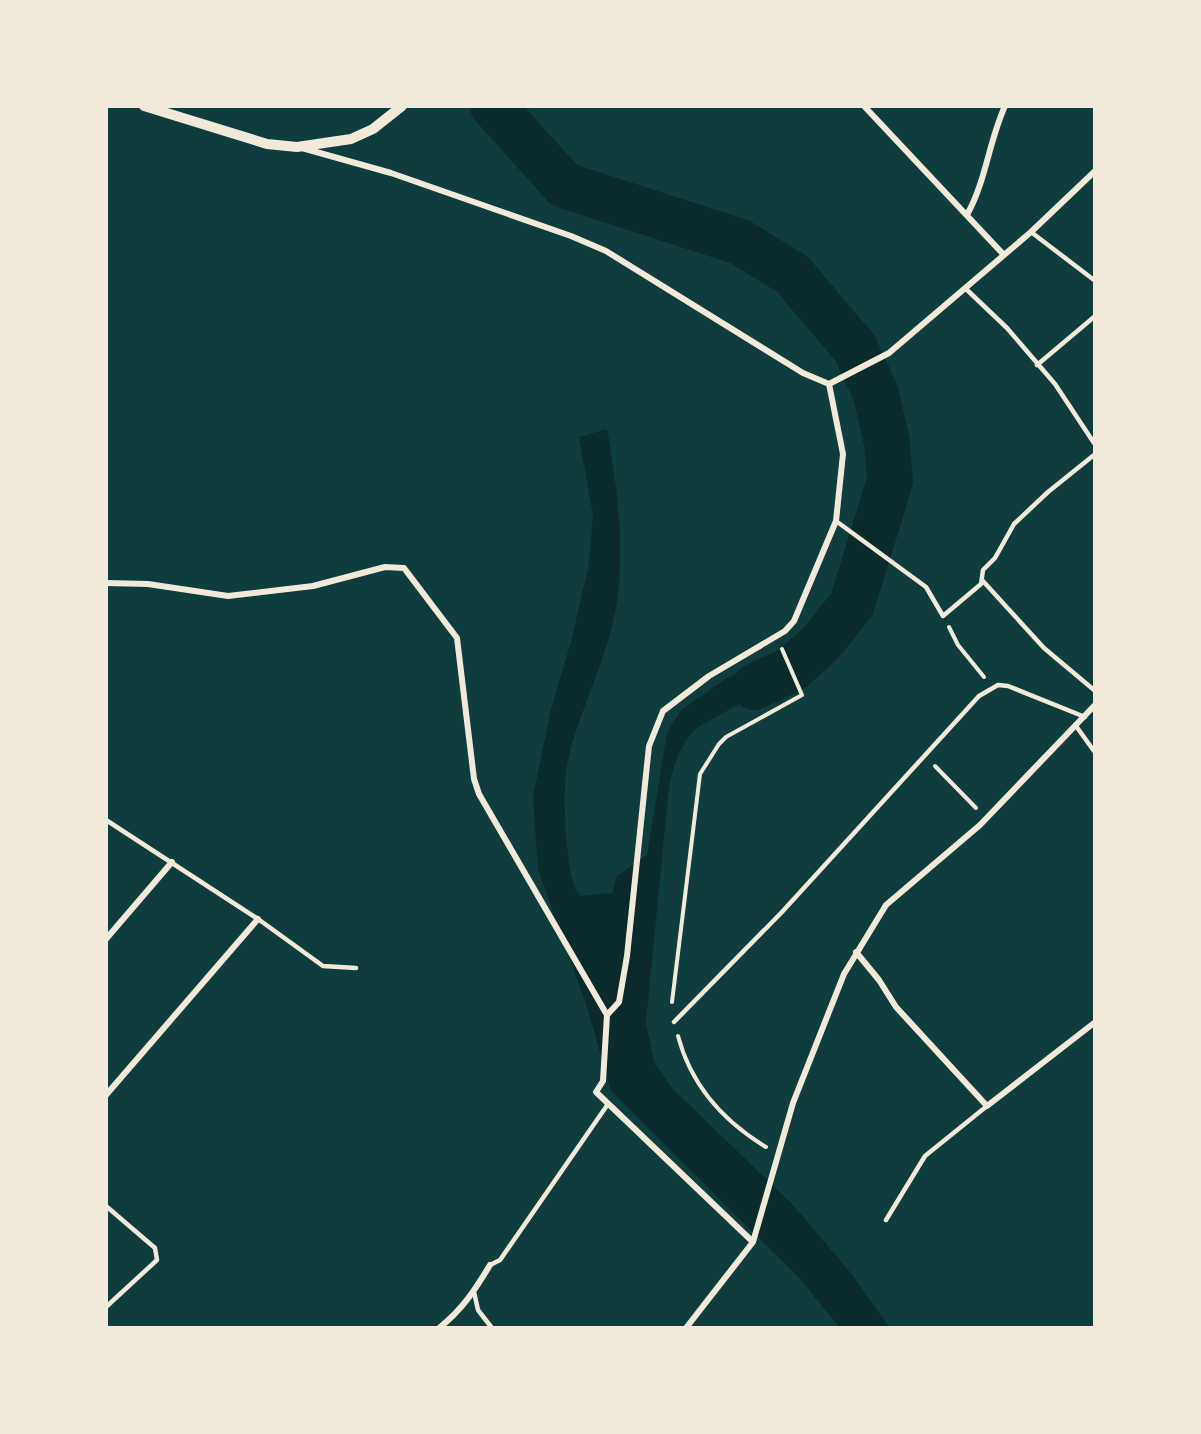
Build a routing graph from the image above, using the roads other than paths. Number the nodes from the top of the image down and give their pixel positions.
1 (144, 106) edge
2 (402, 106) edge
3 (864, 106) edge
4 (1005, 106) edge
5 (297, 147) junction
6 (1095, 172) edge
7 (968, 213) junction
8 (1031, 232) junction
9 (1004, 255) junction
10 (1095, 280) edge
11 (965, 288) junction
12 (1095, 317) edge
13 (1037, 365) junction
14 (830, 384) junction
15 (1095, 444) edge
16 (1095, 455) edge
17 (836, 521) junction
18 (982, 580) junction
19 (106, 583) edge
20 (1095, 690) edge
21 (1095, 706) edge
22 (1084, 717) junction
23 (1076, 726) junction
24 (1095, 751) edge
25 (106, 820) edge
26 (171, 862) junction
27 (258, 919) junction
28 (106, 939) edge
29 (856, 952) junction
30 (356, 968) dead end
31 (607, 1015) junction
32 (674, 1022) road end
33 (1095, 1023) edge
34 (106, 1095) edge
35 (608, 1104) junction
36 (987, 1106) junction
37 (106, 1206) edge
38 (886, 1220) dead end
39 (753, 1242) junction
40 (490, 1265) joint
41 (474, 1292) junction
42 (106, 1307) edge
43 (439, 1328) edge
44 (492, 1328) edge
45 (686, 1328) edge

1 - 5 street
2 - 5 street
3 - 7 street
4 - 7 street
5 - 14 street
6 - 8 street
7 - 9 street
8 - 9 street
8 - 10 lane
9 - 11 street
11 - 13 lane
11 - 14 street
12 - 13 lane
13 - 15 lane
14 - 17 street
16 - 18 lane
17 - 18 lane
17 - 31 street
18 - 20 lane
19 - 31 street
21 - 22 street
22 - 23 street
22 - 32 lane
23 - 24 lane
23 - 29 street
25 - 26 lane
26 - 27 lane
26 - 28 street
27 - 30 lane
27 - 34 street
29 - 36 street
29 - 39 street
31 - 35 street
33 - 36 street
35 - 39 street
35 - 40 lane
36 - 38 lane
37 - 42 lane
39 - 45 street
40 - 41 street
41 - 43 street
41 - 44 lane

